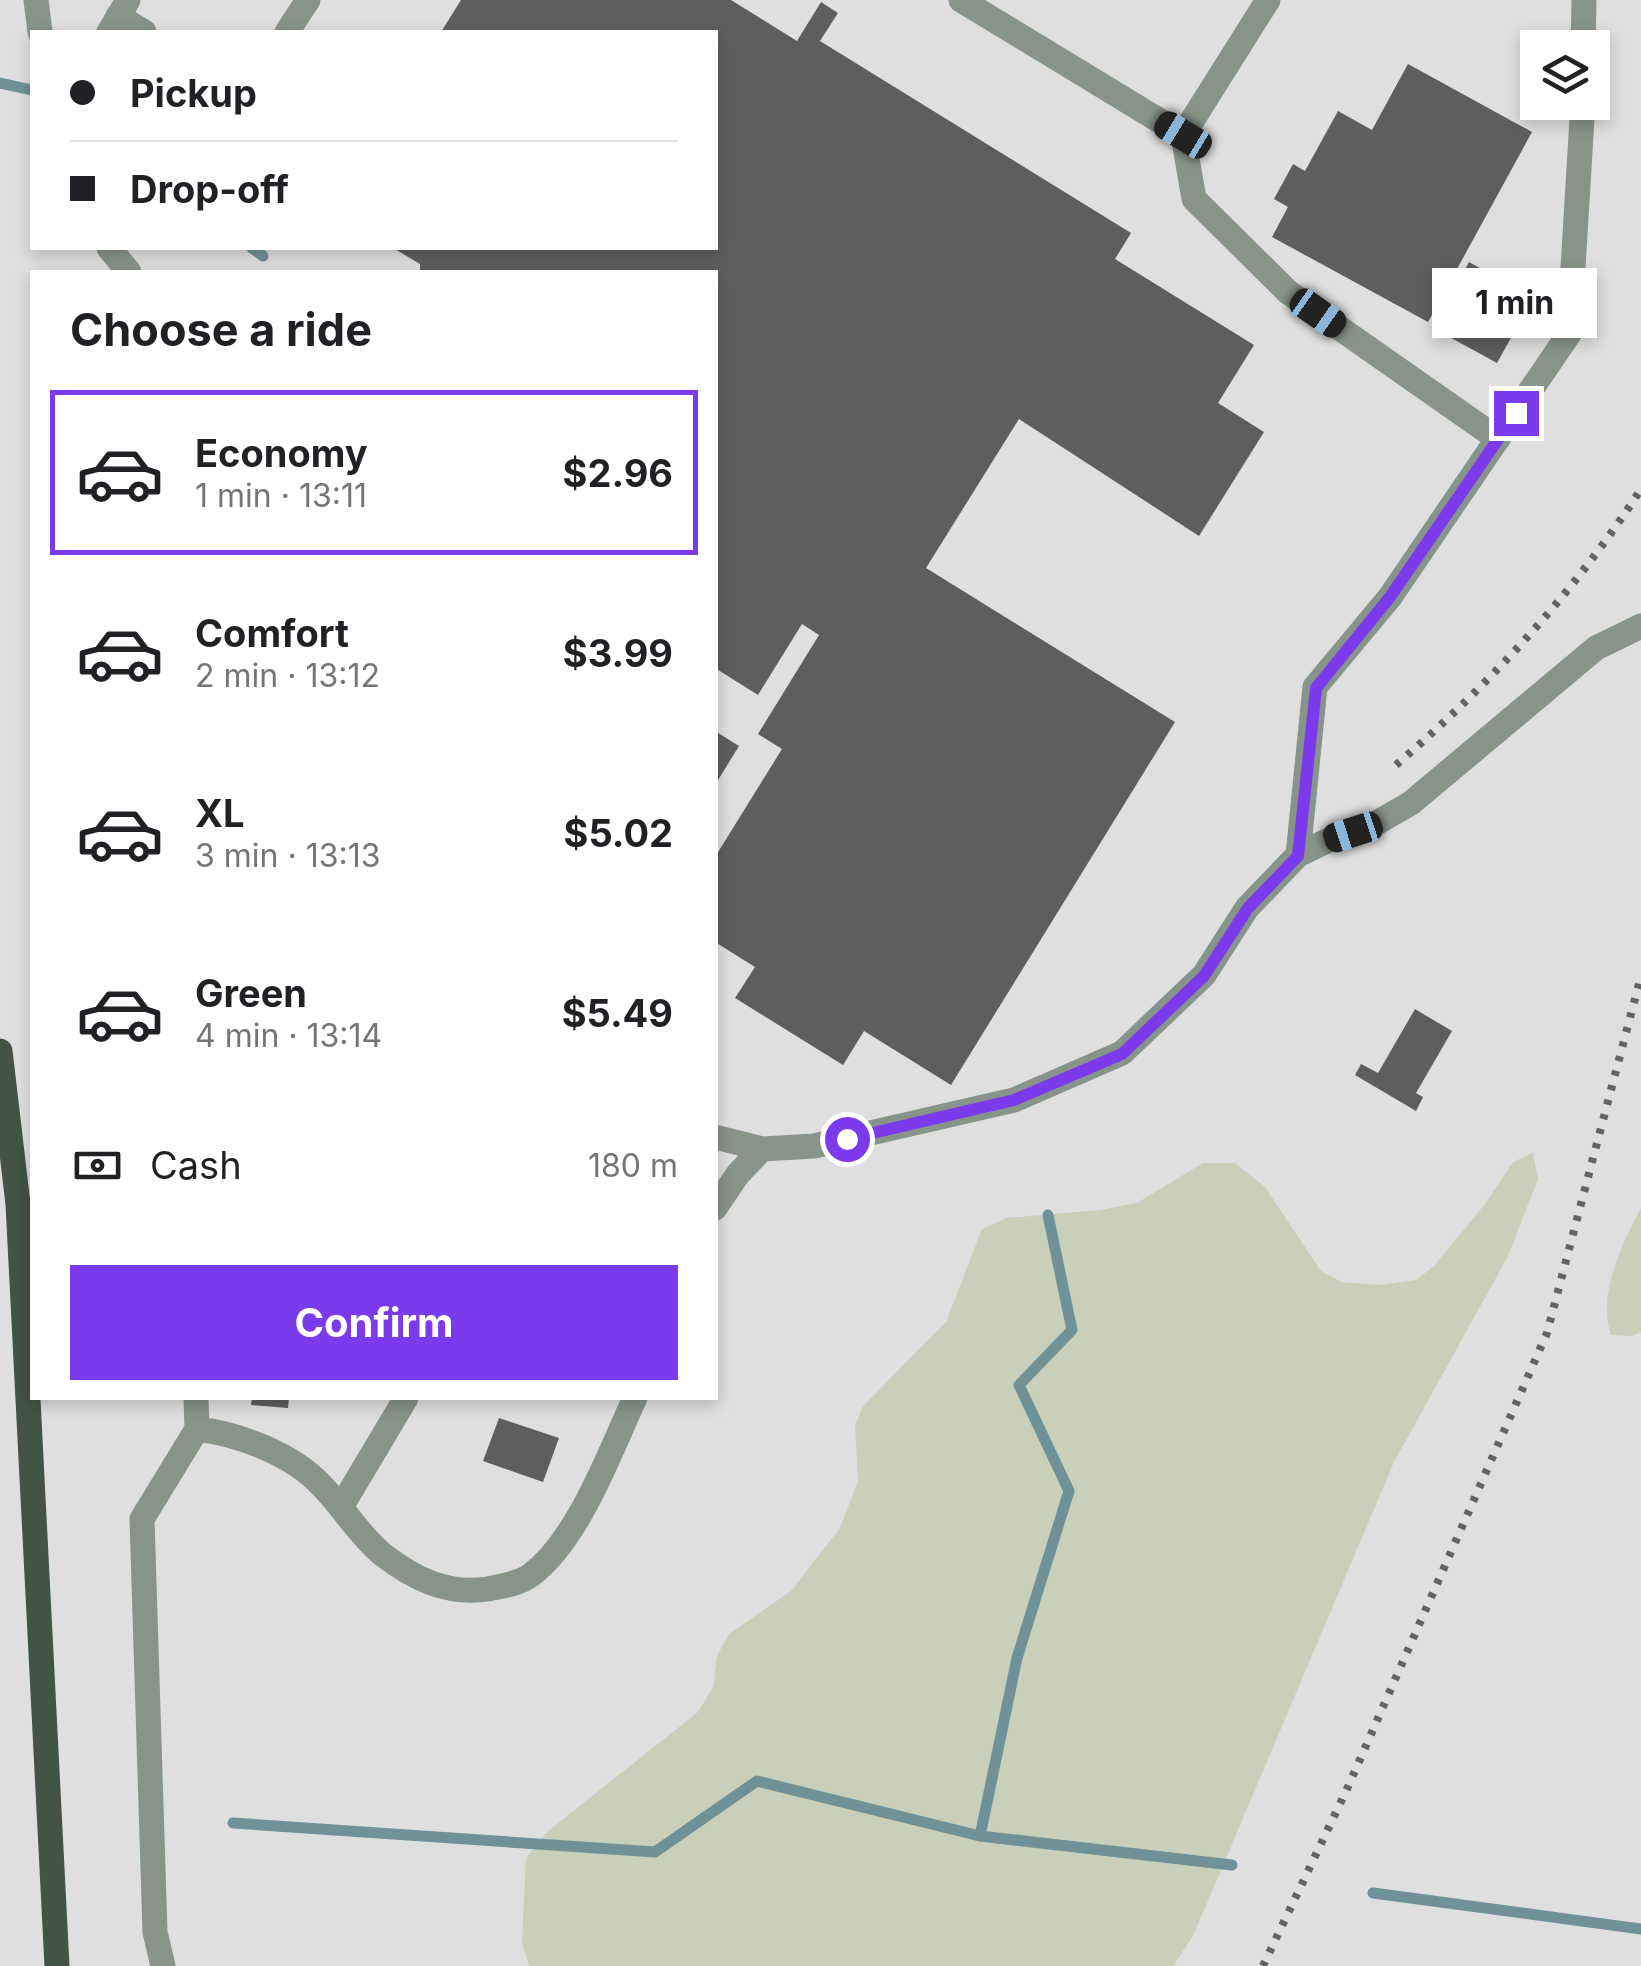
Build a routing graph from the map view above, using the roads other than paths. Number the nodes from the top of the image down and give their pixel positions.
1 (36, 0) edge
2 (961, 0) edge
3 (1268, 0) edge
4 (1584, 0) edge
5 (118, 16) edge
6 (40, 30) edge
7 (141, 30) edge
8 (1583, 30) edge
9 (1582, 120) edge
10 (1183, 135) junction
11 (111, 250) edge
12 (127, 270) edge
13 (1498, 439) junction
14 (1641, 626) edge
15 (1298, 856) junction
16 (0, 1051) edge
17 (718, 1138) edge
18 (762, 1149) junction
19 (718, 1204) edge
20 (196, 1400) edge
21 (405, 1400) edge
22 (634, 1400) edge
23 (197, 1429) junction
24 (340, 1507) junction
25 (57, 1966) edge
26 (163, 1966) edge

1 - 6 lane
2 - 10 lane
3 - 10 lane
4 - 8 lane
5 - 7 lane
9 - 13 lane
10 - 13 lane
11 - 12 lane
13 - 15 lane
14 - 15 lane
15 - 18 lane
16 - 25 main road
17 - 18 lane
18 - 19 lane
20 - 23 lane
21 - 24 lane
22 - 24 lane
23 - 24 lane
23 - 26 lane

